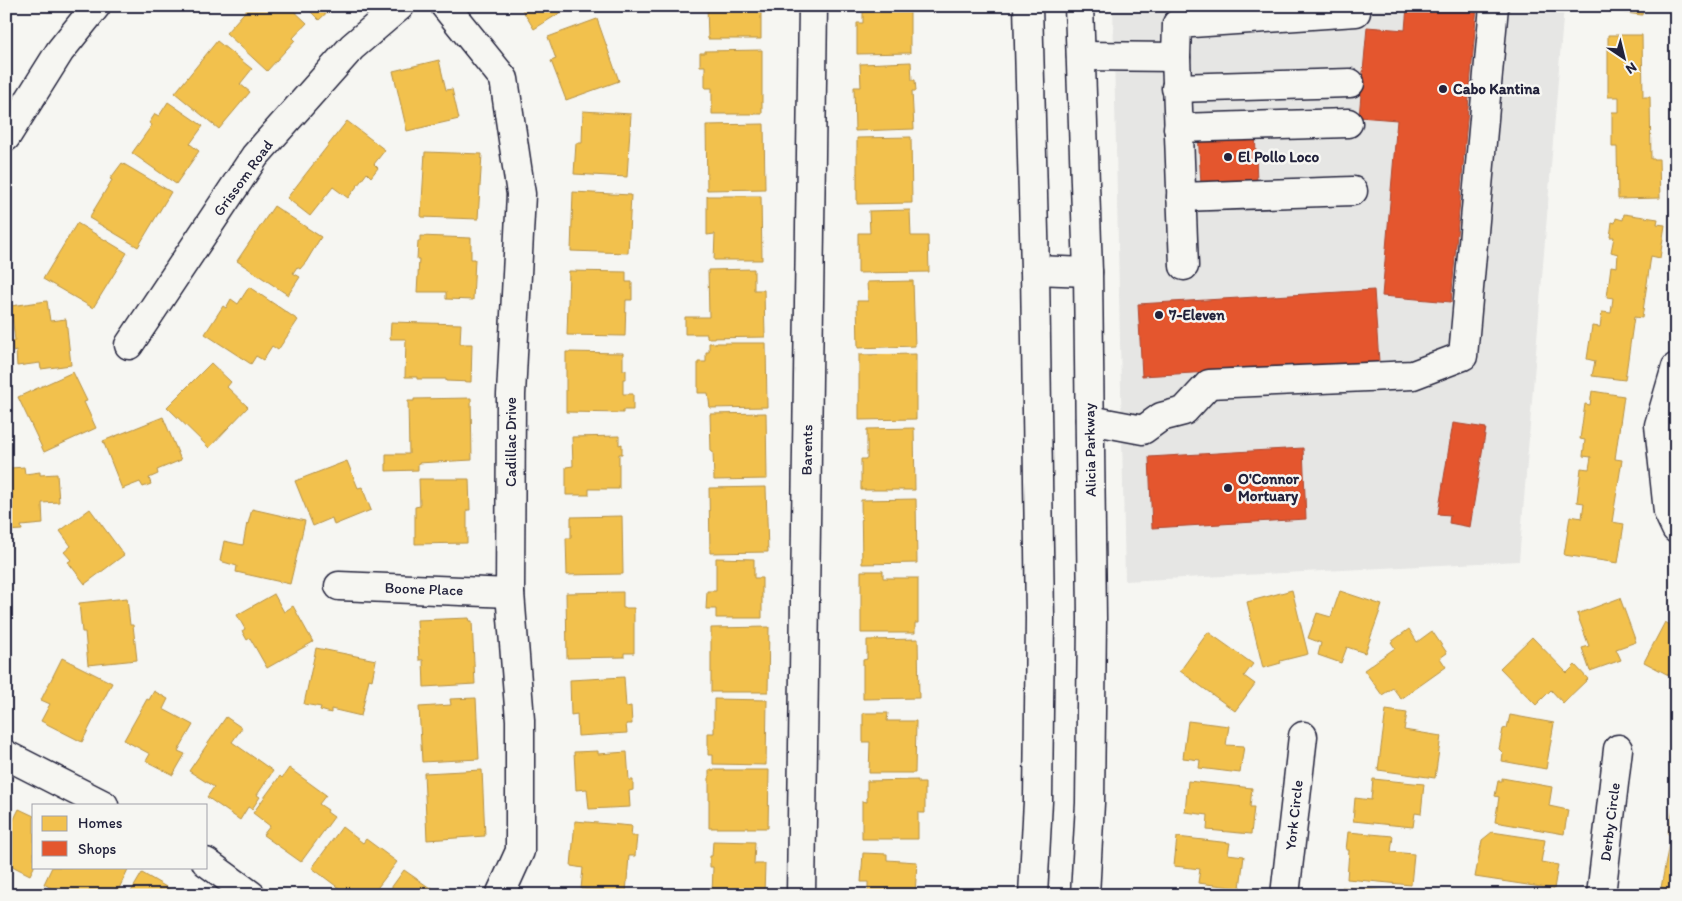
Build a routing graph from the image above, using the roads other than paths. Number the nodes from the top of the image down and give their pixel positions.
1 (96, 6) edge
2 (400, 6) edge
3 (445, 6) edge
4 (813, 6) edge
5 (1028, 6) edge
6 (1079, 6) edge
7 (1494, 6) edge
8 (1298, 11) edge
9 (1356, 12) dead end
10 (1081, 56) junction
11 (1176, 57) junction
12 (1350, 83) dead end
13 (1176, 88) junction
14 (1348, 123) dead end
15 (1178, 128) junction
16 (6, 137) edge
17 (1353, 191) dead end
18 (1181, 197) junction
19 (1184, 266) dead end
20 (1035, 270) junction
21 (1088, 272) junction
22 (129, 345) dead end
23 (1676, 367) edge
24 (1090, 420) junction
25 (1676, 529) edge
26 (338, 586) dead end
27 (510, 593) junction
28 (1303, 736) dead end
29 (1618, 749) dead end
30 (6, 755) edge
31 (102, 804) edge
32 (208, 863) edge
33 (251, 895) edge
34 (500, 895) edge
35 (801, 895) edge
36 (1032, 895) edge
37 (1085, 895) edge
38 (1285, 895) edge
39 (1601, 895) edge

1 - 16 street
2 - 22 street, Grissom Road
3 - 27 street, Cadillac Drive
4 - 35 street, Barents
5 - 20 street
6 - 10 street, Alicia Parkway
7 - 24 street
8 - 9 street
8 - 11 street
10 - 11 street
10 - 21 street, Alicia Parkway
11 - 13 street
12 - 13 street
13 - 15 street
14 - 15 street
15 - 18 street
17 - 18 street
18 - 19 street
20 - 21 street
20 - 36 street
21 - 24 street, Alicia Parkway
23 - 25 street
24 - 37 street, Alicia Parkway
26 - 27 street, Boone Place
27 - 34 street, Cadillac Drive
28 - 38 street, York Circle
29 - 39 street, Derby Circle
30 - 31 street
32 - 33 street

